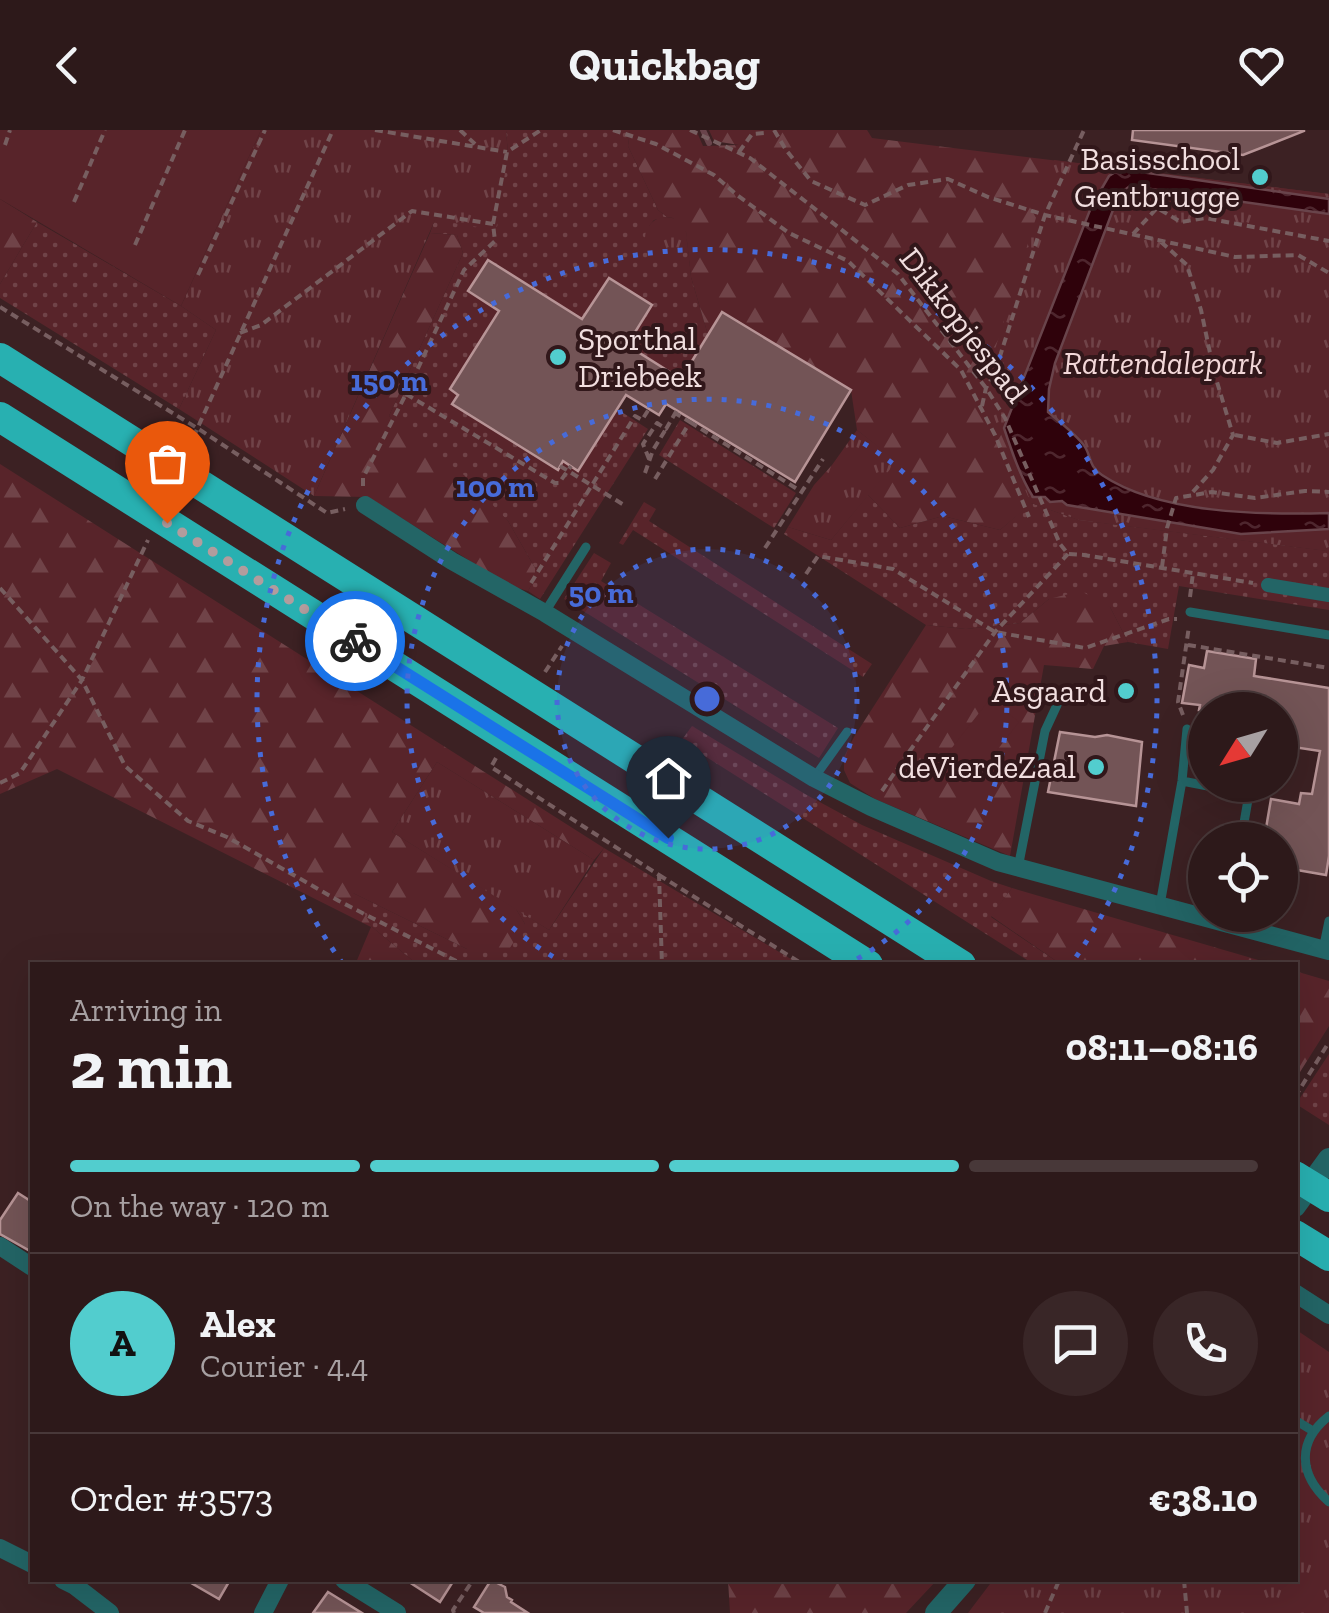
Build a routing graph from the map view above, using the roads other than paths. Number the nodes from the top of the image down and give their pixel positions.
1 (0, 358) edge
2 (0, 417) edge
3 (365, 505) road end
4 (586, 547) dead end
5 (1268, 585) road end
6 (1329, 596) edge
7 (1190, 612) road end
8 (545, 614) junction
9 (1329, 635) edge
10 (1057, 705) dead end
11 (1187, 730) road end
12 (847, 732) dead end
13 (814, 778) junction
14 (1182, 781) junction
15 (1245, 822) edge
16 (1018, 868) junction
17 (1160, 904) junction
18 (1329, 921) edge
19 (1326, 951) edge
20 (863, 962) edge
21 (956, 962) edge
22 (1329, 1159) edge
23 (1298, 1178) edge
24 (1329, 1198) edge
25 (1298, 1202) edge
26 (1298, 1236) edge
27 (0, 1246) edge
28 (1329, 1256) edge
29 (30, 1265) edge
30 (1298, 1295) edge
31 (1329, 1315) edge
32 (1329, 1416) edge
33 (1298, 1422) edge
34 (1313, 1431) junction
35 (1329, 1502) edge
36 (0, 1548) edge
37 (30, 1563) edge
38 (66, 1582) edge
39 (279, 1582) edge
40 (347, 1582) edge
41 (963, 1582) edge
42 (110, 1613) edge
43 (263, 1613) edge
44 (397, 1613) edge
45 (936, 1613) edge

1 - 21 highway, bridge
2 - 20 highway, bridge
3 - 8 street
4 - 8 lane
5 - 6 street
7 - 9 lane
8 - 13 street
10 - 16 lane
11 - 14 lane
12 - 13 lane
13 - 16 street
14 - 15 lane
14 - 17 lane
16 - 17 street
17 - 19 street
18 - 19 lane
22 - 25 street
23 - 24 highway, bridge
26 - 28 highway
27 - 29 street
30 - 31 street
32 - 34 lane
33 - 34 lane
34 - 35 lane
36 - 37 street
38 - 42 street
39 - 43 street
40 - 44 street
41 - 45 street

